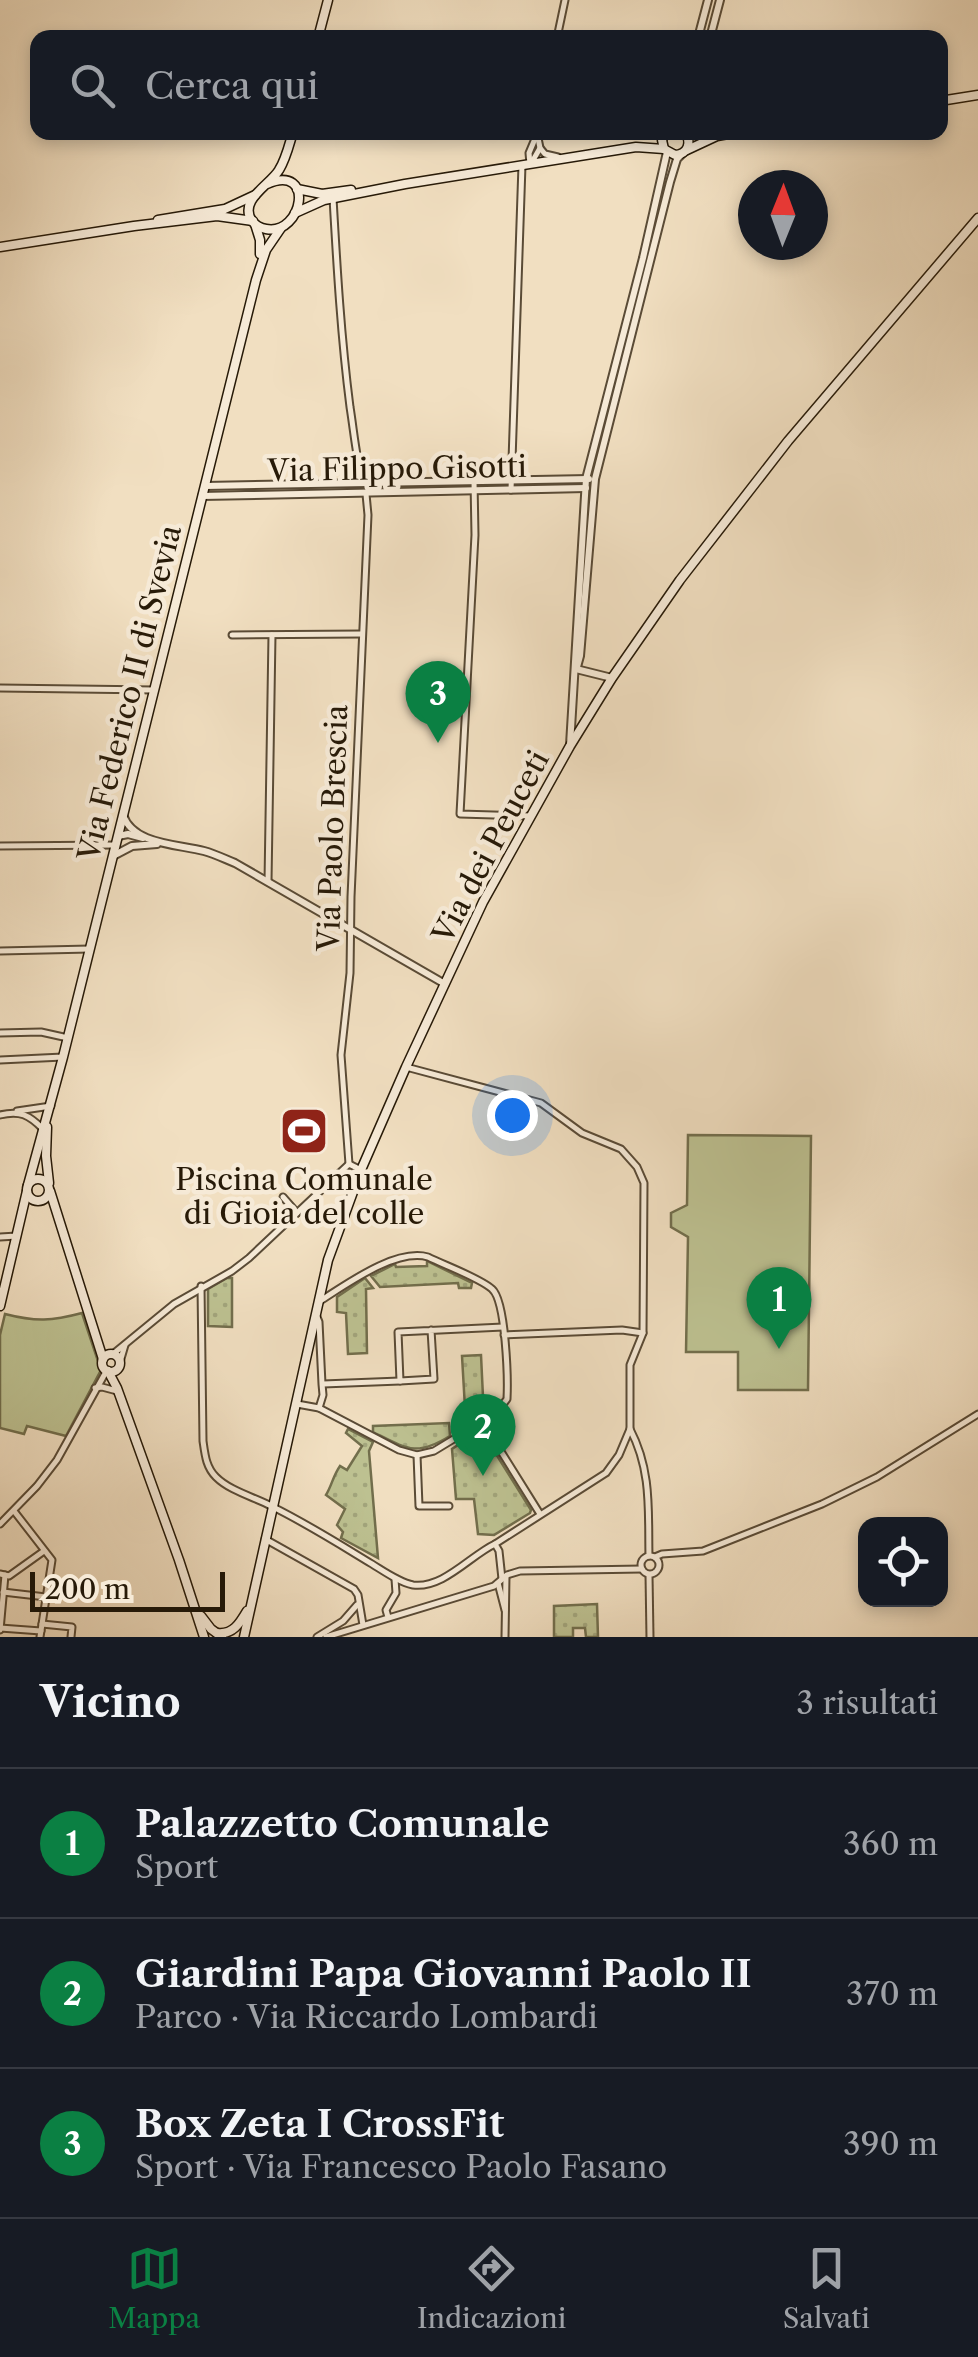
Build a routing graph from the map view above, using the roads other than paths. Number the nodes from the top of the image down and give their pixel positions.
1 (328, 0) edge
2 (565, 0) edge
3 (708, 0) edge
4 (720, 0) edge
5 (320, 30) edge
6 (559, 30) edge
7 (700, 30) edge
8 (712, 30) edge
9 (978, 95) edge
10 (948, 99) edge
11 (290, 140) edge
12 (291, 140) edge
13 (534, 140) edge
14 (538, 140) edge
15 (651, 140) edge
16 (664, 140) edge
17 (688, 140) edge
18 (708, 140) edge
19 (636, 147) junction
20 (540, 148) junction
21 (665, 150) junction
22 (685, 151) junction
23 (529, 153) junction
24 (566, 158) junction
25 (526, 165) junction
26 (508, 168) junction
27 (267, 184) junction
28 (405, 184) junction
29 (294, 186) junction
30 (255, 195) junction
31 (333, 198) junction
32 (295, 214) junction
33 (978, 218) edge
34 (254, 223) junction
35 (134, 226) junction
36 (281, 228) junction
37 (0, 246) edge
38 (256, 280) junction
39 (590, 484) junction
40 (511, 485) junction
41 (474, 486) junction
42 (365, 488) junction
43 (203, 491) junction
44 (362, 634) junction
45 (232, 635) dead end
46 (272, 635) junction
47 (576, 669) junction
48 (612, 678) junction
49 (0, 688) edge
50 (154, 690) junction
51 (570, 746) junction
52 (123, 814) junction
53 (531, 816) junction
54 (117, 840) junction
55 (146, 842) junction
56 (0, 846) edge
57 (112, 856) junction
58 (268, 882) junction
59 (351, 929) junction
60 (90, 949) junction
61 (0, 952) edge
62 (445, 984) junction
63 (0, 1033) edge
64 (68, 1038) junction
65 (63, 1056) junction
66 (0, 1060) edge
67 (406, 1066) junction
68 (51, 1106) junction
69 (14, 1111) junction
70 (0, 1115) edge
71 (48, 1117) junction
72 (44, 1128) junction
73 (349, 1164) junction
74 (360, 1170) junction
75 (27, 1188) junction
76 (50, 1189) junction
77 (283, 1196) dead end
78 (38, 1201) junction
79 (24, 1211) junction
80 (297, 1213) junction
81 (58, 1222) junction
82 (18, 1236) junction
83 (0, 1237) edge
84 (5, 1264) edge
85 (202, 1286) junction
86 (318, 1302) junction
87 (0, 1306) edge
88 (314, 1314) junction
89 (432, 1330) junction
90 (503, 1331) junction
91 (643, 1333) junction
92 (126, 1345) junction
93 (109, 1356) junction
94 (120, 1364) junction
95 (107, 1371) junction
96 (400, 1380) junction
97 (299, 1382) junction
98 (322, 1382) junction
99 (95, 1388) junction
100 (118, 1390) junction
101 (294, 1404) junction
102 (319, 1408) junction
103 (978, 1414) edge
104 (482, 1421) junction
105 (630, 1429) junction
106 (417, 1455) junction
107 (273, 1506) junction
108 (449, 1506) dead end
109 (14, 1510) junction
110 (540, 1514) junction
111 (0, 1524) edge
112 (265, 1539) junction
113 (495, 1544) junction
114 (45, 1551) junction
115 (652, 1557) junction
116 (642, 1569) junction
117 (649, 1574) junction
118 (2, 1575) edge
119 (395, 1579) junction
120 (502, 1579) junction
121 (410, 1585) junction
122 (2, 1592) edge
123 (396, 1593) junction
124 (46, 1597) junction
125 (192, 1599) junction
126 (251, 1603) junction
127 (359, 1603) junction
128 (388, 1617) junction
129 (363, 1625) junction
130 (0, 1629) edge
131 (41, 1631) edge
132 (15, 1633) edge
133 (223, 1635) edge
134 (71, 1637) edge
135 (204, 1637) edge
136 (244, 1637) edge
137 (317, 1637) edge
138 (326, 1637) edge
139 (506, 1637) edge
140 (650, 1637) edge

1 - 5 main road
2 - 6 street
3 - 7 street
4 - 8 street
9 - 10 main road
11 - 27 main road
12 - 29 main road
13 - 23 street
14 - 20 street
15 - 19 main road
16 - 21 main road
17 - 22 main road
18 - 22 main road
19 - 21 main road
19 - 24 main road
20 - 24 street
20 - 25 street
21 - 22 main road
21 - 39 street
22 - 39 street
23 - 25 street
23 - 26 street
24 - 25 main road
25 - 26 main road
25 - 40 street
26 - 28 main road
27 - 29 main road
27 - 30 main road
28 - 29 main road
28 - 31 main road
29 - 32 main road
30 - 34 main road
30 - 35 main road
31 - 32 main road
31 - 42 street, Via Paolo Brescia
32 - 36 main road
33 - 48 main road, Via dei Peuceti
34 - 35 main road
34 - 36 main road
34 - 38 main road
35 - 37 main road
36 - 38 main road
38 - 43 main road, Via Federico II di Svevia
39 - 40 street, Via Filippo Gisotti
39 - 47 street
40 - 41 street, Via Filippo Gisotti
41 - 42 street, Via Filippo Gisotti
41 - 53 street
42 - 43 street, Via Filippo Gisotti
42 - 44 street, Via Paolo Brescia
43 - 50 main road, Via Federico II di Svevia
44 - 46 street
44 - 59 street, Via Paolo Brescia
45 - 46 street
46 - 58 street
47 - 48 street
47 - 51 street
48 - 51 main road, Via dei Peuceti
49 - 50 street
50 - 52 main road, Via Federico II di Svevia
51 - 53 main road, Via dei Peuceti
52 - 54 main road, Via Federico II di Svevia
52 - 55 street
53 - 62 main road, Via dei Peuceti
54 - 55 street
54 - 56 street
54 - 57 main road, Via Federico II di Svevia
55 - 57 street
55 - 58 street
57 - 60 main road, Via Federico II di Svevia
58 - 59 street
59 - 62 street
59 - 73 street, Via Paolo Brescia
60 - 61 street
60 - 64 main road, Via Federico II di Svevia
62 - 67 main road, Via dei Peuceti
63 - 64 street
64 - 65 main road, Via Federico II di Svevia
65 - 66 street
65 - 68 main road, Via Federico II di Svevia
67 - 74 main road, Via dei Peuceti
67 - 91 street
68 - 69 street
68 - 71 main road, Via Federico II di Svevia
69 - 70 street
69 - 72 street
71 - 72 main road, Via Federico II di Svevia
71 - 76 main road, Via Federico II di Svevia
72 - 75 main road, Via Federico II di Svevia
73 - 74 street
73 - 80 street
74 - 86 main road, Via dei Peuceti
75 - 76 main road
75 - 78 main road
75 - 79 main road, Via Federico II di Svevia
76 - 78 main road
76 - 81 main road, Via Federico II di Svevia
77 - 80 street
78 - 79 main road
78 - 81 main road, Via Federico II di Svevia
79 - 82 main road, Via Federico II di Svevia
80 - 85 street
81 - 93 main road, Via Federico II di Svevia
82 - 83 street
82 - 84 main road, Via Federico II di Svevia
84 - 87 main road, Via Federico II di Svevia
85 - 92 street
85 - 107 street
86 - 88 main road, Via dei Peuceti
86 - 90 street
88 - 97 main road, Via dei Peuceti
88 - 98 street
89 - 90 street
89 - 96 street
89 - 96 street
90 - 91 street
90 - 104 street
91 - 105 street
92 - 93 street
92 - 94 street
93 - 94 main road
93 - 95 main road
94 - 95 main road
94 - 100 main road
95 - 99 street
95 - 100 main road
96 - 98 street
97 - 98 street
97 - 101 main road, Via dei Peuceti
98 - 102 street
99 - 100 street
99 - 109 street
100 - 125 main road
101 - 102 street
101 - 107 main road, Via dei Peuceti
102 - 106 street
103 - 115 street
104 - 106 street
104 - 110 street
105 - 110 street
105 - 115 street
106 - 108 street
107 - 112 main road, Via dei Peuceti
107 - 119 street
109 - 111 street
109 - 114 street
110 - 113 street
112 - 126 main road, Via dei Peuceti
112 - 127 street
113 - 120 street
113 - 121 street
114 - 118 street
114 - 124 street
115 - 116 street
115 - 117 street
116 - 117 street
116 - 120 street
117 - 140 street
118 - 122 street
119 - 121 street
119 - 123 street
120 - 128 street
120 - 139 street
121 - 123 street
122 - 124 street
122 - 130 street
123 - 128 street
124 - 131 street
125 - 133 main road
125 - 135 main road
126 - 133 main road
126 - 136 main road, Via dei Peuceti
127 - 129 street
127 - 137 street
128 - 129 street
129 - 138 street
130 - 132 street
131 - 132 street
131 - 134 street

